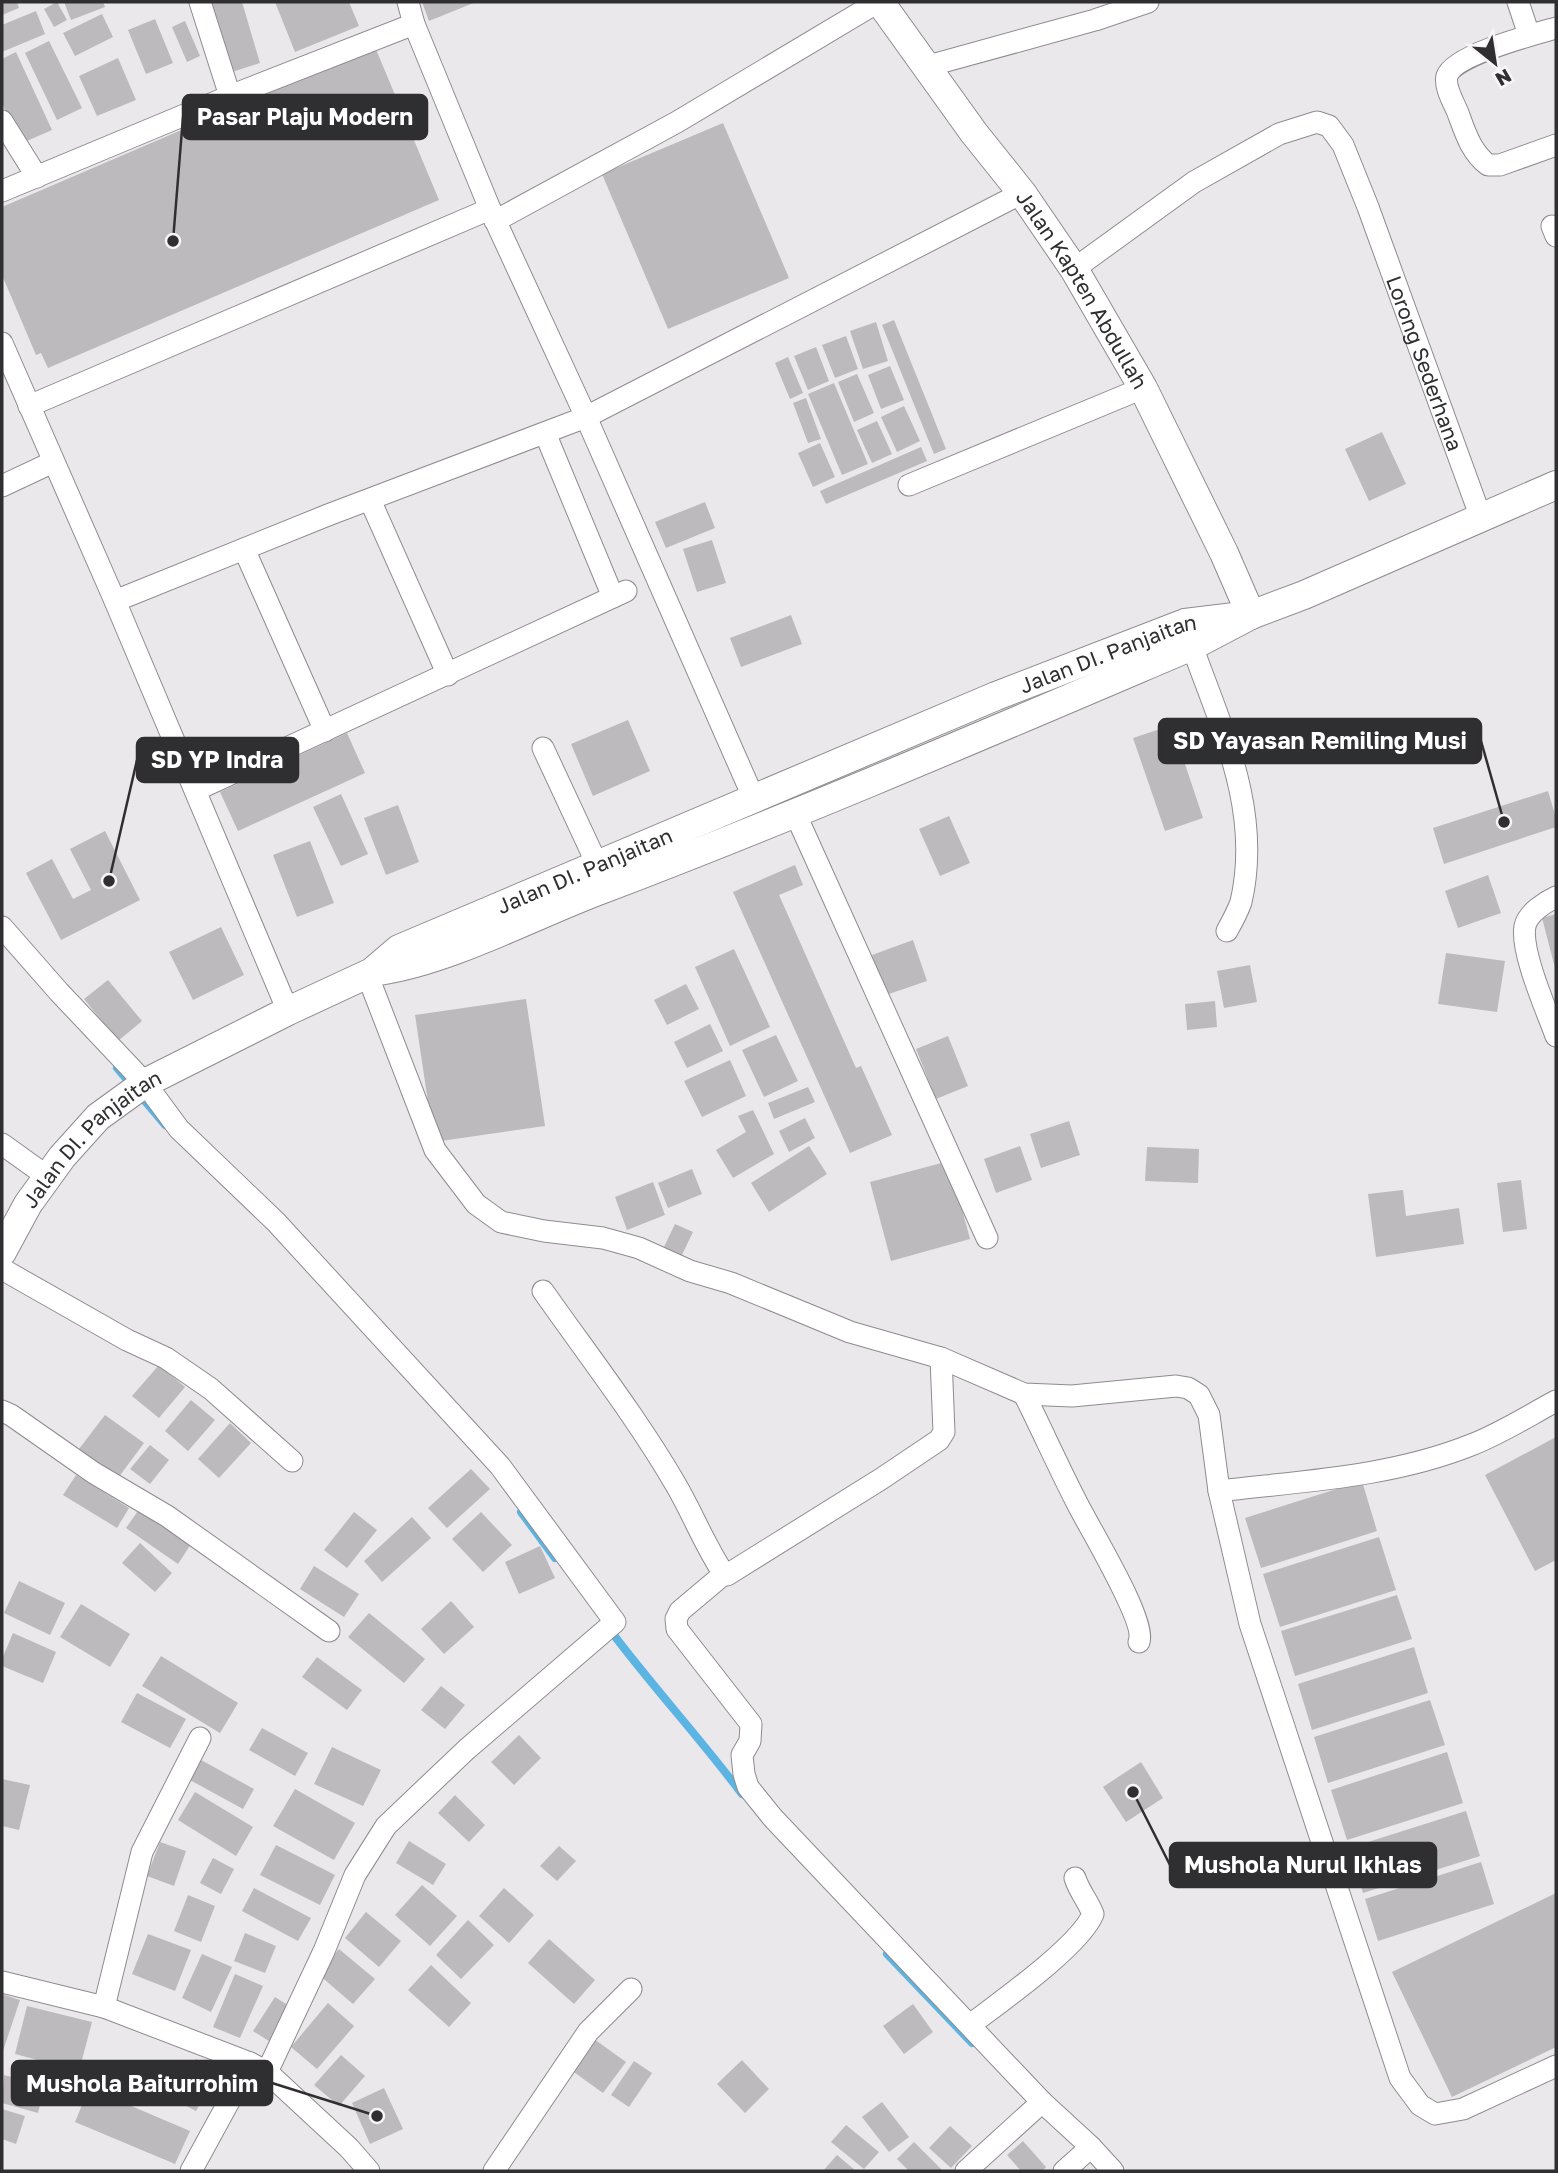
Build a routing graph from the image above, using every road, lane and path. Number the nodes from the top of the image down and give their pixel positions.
1 (200, 2) edge
2 (408, 2) edge
3 (879, 2) edge
4 (1148, 2) edge
5 (1518, 2) edge
6 (414, 24) junction
7 (1556, 29) edge
8 (1529, 35) junction
9 (928, 66) junction
10 (230, 96) junction
11 (2, 121) edge
12 (1556, 145) edge
13 (37, 177) junction
14 (2, 191) edge
15 (1022, 193) junction
16 (493, 215) junction
17 (1074, 269) junction
18 (2, 343) edge
19 (1143, 388) junction
20 (29, 406) junction
21 (586, 418) junction
22 (545, 433) junction
23 (53, 462) junction
24 (909, 485) dead end
25 (1556, 485) edge
26 (2, 486) edge
27 (370, 500) junction
28 (1481, 517) junction
29 (244, 549) junction
30 (115, 601) junction
31 (1248, 608) junction
32 (1192, 646) junction
33 (448, 675) junction
34 (325, 731) junction
35 (542, 748) dead end
36 (196, 790) junction
37 (754, 799) junction
38 (795, 813) junction
39 (597, 864) junction
40 (1556, 897) edge
41 (2, 927) edge
42 (1227, 931) dead end
43 (370, 973) junction
44 (288, 1010) junction
45 (1556, 1036) edge
46 (145, 1083) junction
47 (2, 1143) edge
48 (48, 1177) junction
49 (987, 1238) dead end
50 (2, 1252) edge
51 (2, 1269) edge
52 (543, 1291) dead end
53 (941, 1358) junction
54 (1024, 1394) junction
55 (1556, 1401) edge
56 (2, 1412) edge
57 (292, 1461) dead end
58 (1219, 1490) junction
59 (724, 1574) junction
60 (329, 1630) dead end
61 (1139, 1642) dead end
62 (200, 1738) dead end
63 (1074, 1878) dead end
64 (2, 1982) edge
65 (631, 1989) dead end
66 (104, 2007) junction
67 (970, 2025) junction
68 (1556, 2066) edge
69 (258, 2068) junction
70 (1042, 2102) junction
71 (1091, 2147) junction
72 (191, 2171) edge
73 (369, 2171) edge
74 (494, 2171) edge
75 (966, 2171) edge
76 (1064, 2171) edge
77 (1113, 2171) edge

1 - 10 street
2 - 6 street
3 - 9 main road, Jalan Kapten Abdullah
3 - 16 street
4 - 9 street
5 - 8 street
6 - 10 street
6 - 16 street
7 - 8 street
8 - 12 street
9 - 15 main road, Jalan Kapten Abdullah
10 - 13 street
11 - 13 street
13 - 14 street
15 - 17 main road, Jalan Kapten Abdullah
15 - 21 street
16 - 20 street
16 - 21 street
17 - 19 main road, Jalan Kapten Abdullah
17 - 28 street, Lorong Sederhana
18 - 20 street
19 - 24 street
19 - 31 main road, Jalan Kapten Abdullah
20 - 23 street
21 - 22 street
21 - 37 street
22 - 27 street
22 - 33 street
23 - 26 street
23 - 30 street
25 - 28 main road
27 - 29 street
27 - 33 street
28 - 31 main road
29 - 30 street
29 - 34 street
30 - 36 street
31 - 32 main road
31 - 37 main road, Jalan DI. Panjaitan
32 - 38 main road
32 - 42 street
33 - 34 street
34 - 36 street
35 - 39 street
36 - 44 street
37 - 39 main road, Jalan DI. Panjaitan
38 - 43 main road
38 - 49 street
39 - 43 main road, Jalan DI. Panjaitan
40 - 45 street
41 - 46 street
43 - 44 main road, Jalan DI. Panjaitan
43 - 53 street
44 - 46 main road, Jalan DI. Panjaitan
46 - 48 main road, Jalan DI. Panjaitan
46 - 69 street
47 - 48 street
48 - 50 main road, Jalan DI. Panjaitan
51 - 57 street
52 - 59 street
53 - 54 street
53 - 59 street
54 - 58 street
54 - 61 street
55 - 58 street
56 - 60 street
58 - 68 street
59 - 67 street
62 - 66 street
63 - 67 street
64 - 66 street
65 - 74 street
66 - 69 street
67 - 70 street
69 - 72 street
69 - 73 street
70 - 71 street
70 - 75 street
71 - 76 street
71 - 77 street

